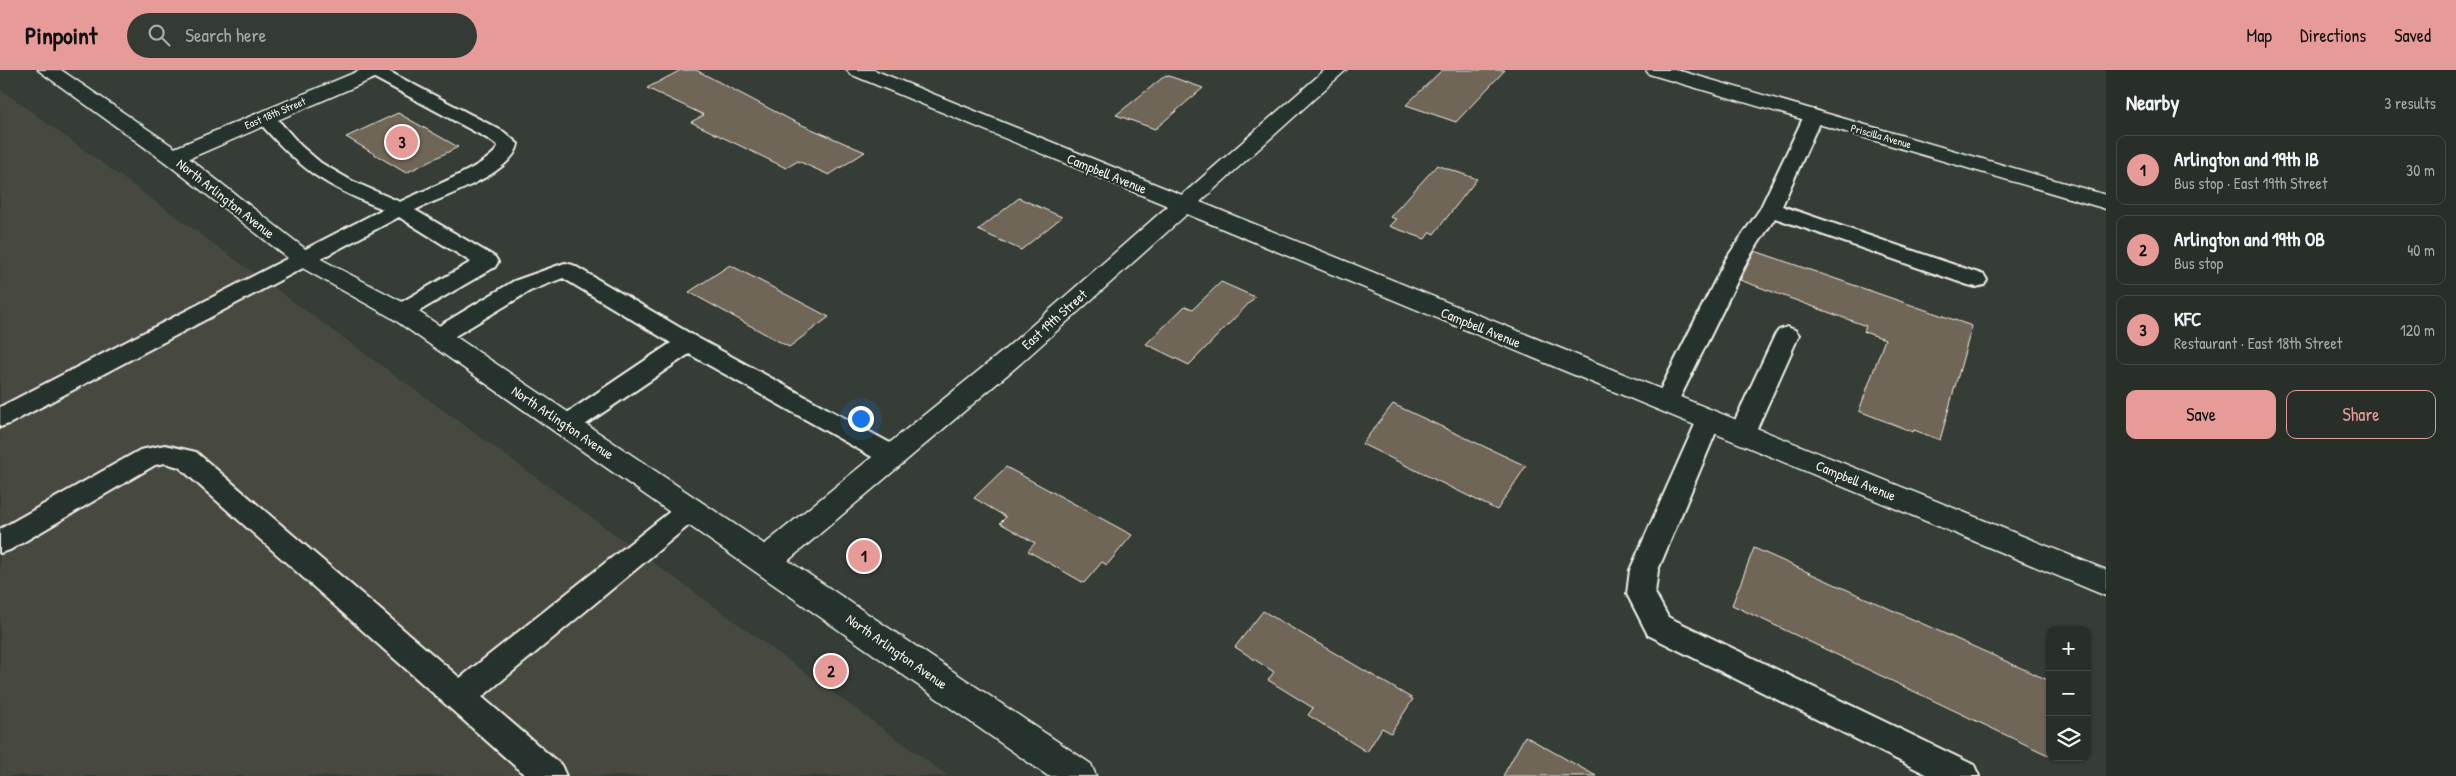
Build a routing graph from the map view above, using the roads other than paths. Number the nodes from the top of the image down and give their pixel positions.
1 (48, 70) edge
2 (857, 70) edge
3 (1336, 70) edge
4 (1656, 70) edge
5 (376, 71) edge
6 (1813, 116) junction
7 (265, 118) junction
8 (173, 157) junction
9 (2106, 202) edge
10 (1184, 204) junction
11 (400, 209) junction
12 (1770, 210) junction
13 (305, 260) junction
14 (1976, 280) dead end
15 (401, 312) junction
16 (1787, 335) dead end
17 (437, 337) junction
18 (688, 342) junction
19 (1666, 402) junction
20 (0, 418) edge
21 (1709, 420) junction
22 (567, 425) junction
23 (1742, 433) junction
24 (892, 456) junction
25 (691, 510) junction
26 (0, 542) edge
27 (766, 562) junction
28 (2106, 583) edge
29 (460, 697) junction
30 (550, 776) edge
31 (1078, 776) edge
32 (1963, 776) edge

1 - 8 street, North Arlington Avenue
2 - 10 street, Campbell Avenue
3 - 10 street, East 19th Street
4 - 6 street, Priscilla Avenue
5 - 7 street, East 18th Street
5 - 11 lane
6 - 9 street, Priscilla Avenue
6 - 12 lane
7 - 8 street, East 18th Street
7 - 11 lane
8 - 13 street, North Arlington Avenue
10 - 19 street, Campbell Avenue
10 - 24 street, East 19th Street
11 - 13 lane
11 - 15 lane
12 - 14 lane
12 - 19 lane
13 - 15 street, North Arlington Avenue
13 - 20 lane
15 - 17 street, North Arlington Avenue
16 - 23 lane
17 - 18 lane
17 - 22 street, North Arlington Avenue
18 - 22 lane
18 - 24 lane
19 - 21 street, Campbell Avenue
21 - 23 street, Campbell Avenue
21 - 32 lane
22 - 25 street, North Arlington Avenue
23 - 28 street, Campbell Avenue
24 - 27 street, East 19th Street
25 - 27 street, North Arlington Avenue
25 - 29 lane
26 - 29 lane
27 - 31 street, North Arlington Avenue
29 - 30 lane

